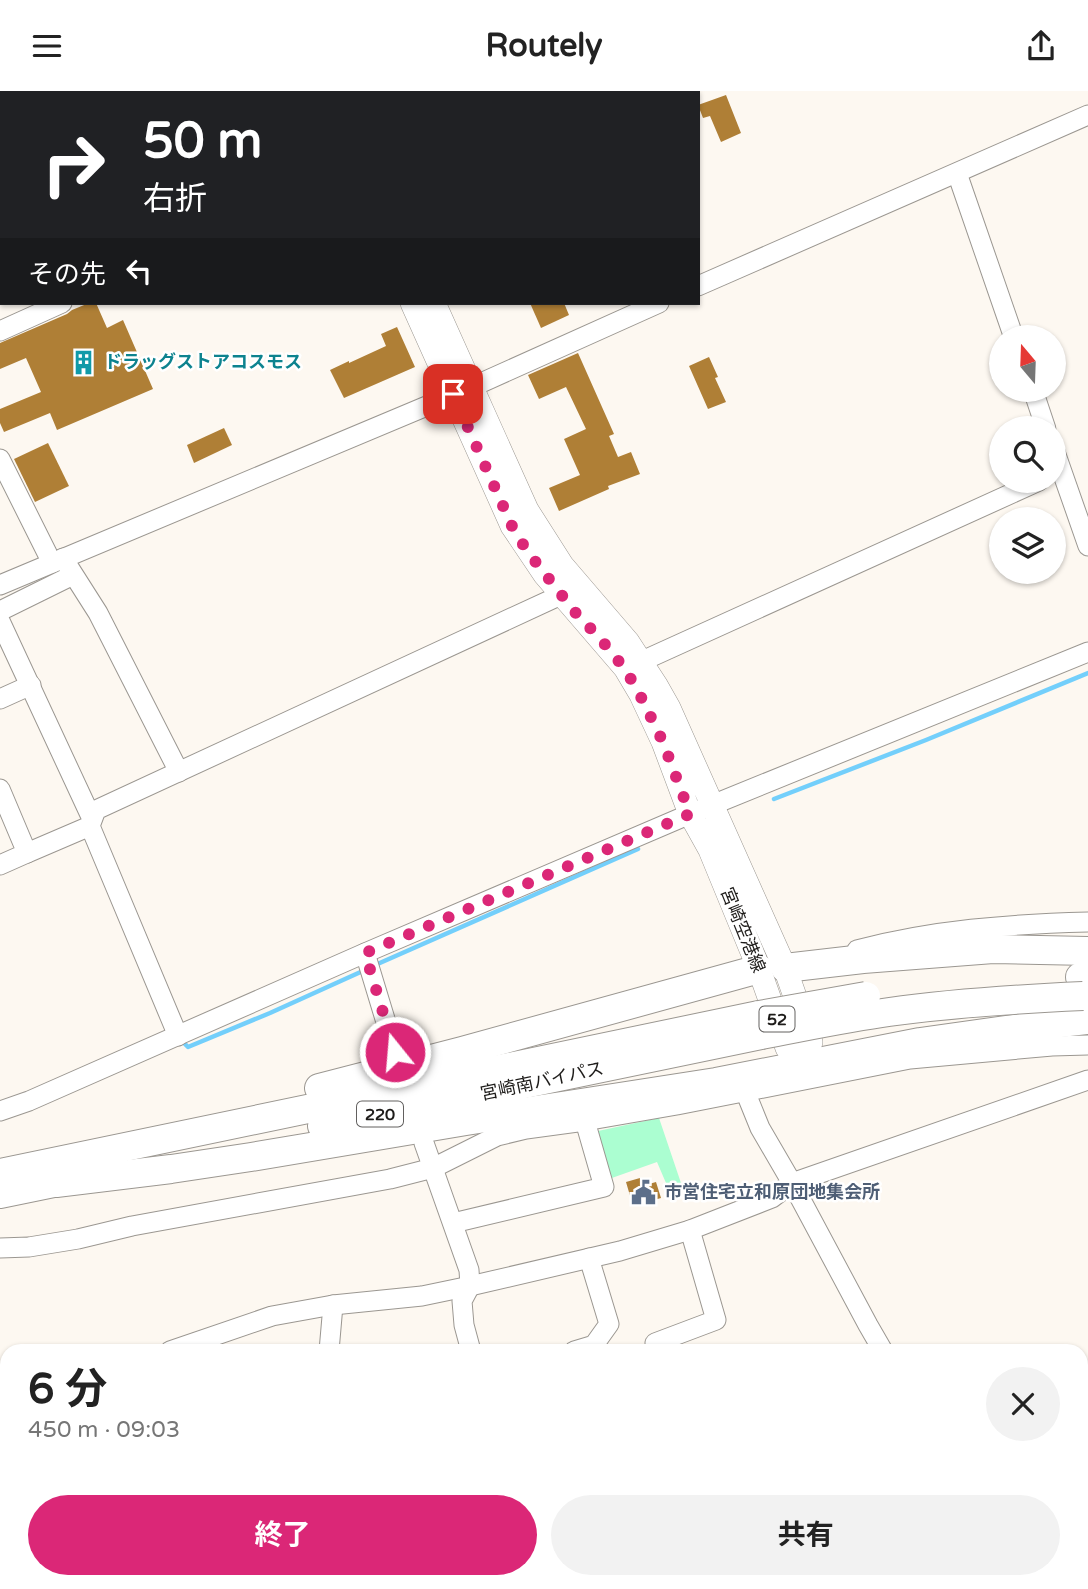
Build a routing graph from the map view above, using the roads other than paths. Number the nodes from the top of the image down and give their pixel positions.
1 (1088, 115) edge
2 (957, 173) junction
3 (700, 285) edge
4 (58, 305) edge
5 (413, 305) edge
6 (435, 305) edge
7 (655, 305) edge
8 (1010, 325) edge
9 (0, 331) edge
10 (462, 391) junction
11 (0, 459) edge
12 (1013, 493) edge
13 (1065, 493) edge
14 (1088, 546) edge
15 (63, 565) junction
16 (0, 585) edge
17 (561, 595) junction
18 (0, 611) edge
19 (0, 621) edge
20 (1088, 652) edge
21 (633, 665) junction
22 (31, 685) junction
23 (0, 699) edge
24 (179, 772) junction
25 (1, 793) edge
26 (701, 810) junction
27 (91, 823) junction
28 (27, 853) junction
29 (0, 865) edge
30 (1088, 922) edge
31 (365, 953) junction
32 (772, 968) junction
33 (1086, 986) edge
34 (760, 1025) junction
35 (178, 1036) junction
36 (1088, 1045) edge
37 (395, 1052) dead end
38 (803, 1065) junction
39 (1088, 1080) edge
40 (745, 1091) junction
41 (0, 1111) edge
42 (585, 1121) junction
43 (424, 1143) dead end
44 (122, 1148) junction
45 (433, 1168) junction
46 (0, 1173) edge
47 (56, 1183) junction
48 (792, 1183) junction
49 (0, 1194) edge
50 (453, 1223) junction
51 (690, 1230) junction
52 (0, 1248) edge
53 (590, 1258) junction
54 (470, 1286) junction
55 (333, 1305) junction
56 (655, 1343) dead end
57 (190, 1344) edge
58 (330, 1344) edge
59 (469, 1344) edge
60 (595, 1344) edge
61 (879, 1344) edge

1 - 2 street
2 - 3 street
2 - 8 street
4 - 9 street
5 - 10 main road, 宮崎空港線 / 52
6 - 10 main road, 宮崎空港線 / 52
7 - 10 street
10 - 15 street
10 - 17 main road, 宮崎空港線 / 52
10 - 21 main road, 宮崎空港線 / 52
11 - 15 street
12 - 21 street
13 - 14 street
15 - 16 street
15 - 18 street
15 - 24 street
17 - 21 main road, 宮崎空港線 / 52
17 - 24 street
19 - 22 street
20 - 26 street
21 - 26 main road, 宮崎空港線 / 52
22 - 23 street
22 - 27 street
24 - 27 street
25 - 28 street
26 - 31 street
26 - 32 main road, 宮崎空港線 / 52
27 - 28 street
27 - 35 street
28 - 29 street
30 - 32 street
31 - 35 street
31 - 37 street
32 - 33 highway
32 - 38 main road, 宮崎空港線 / 52
32 - 44 highway, 220
33 - 34 highway, 宮崎南バイパス / 220, bridge
33 - 38 highway
34 - 44 highway, 宮崎南バイパス / 220
34 - 47 highway, 宮崎南バイパス / 220
35 - 41 street
36 - 40 street
38 - 47 highway
39 - 48 street
40 - 42 street
40 - 48 street
42 - 45 street
42 - 50 street
43 - 45 street
44 - 46 highway, 宮崎南バイパス / 220
45 - 50 street
45 - 52 street
47 - 49 highway, 宮崎南バイパス / 220
48 - 51 street
48 - 61 street
50 - 54 street
51 - 53 street
51 - 56 street
53 - 54 street
53 - 60 street
54 - 55 street
54 - 59 street
55 - 57 street
55 - 58 street

